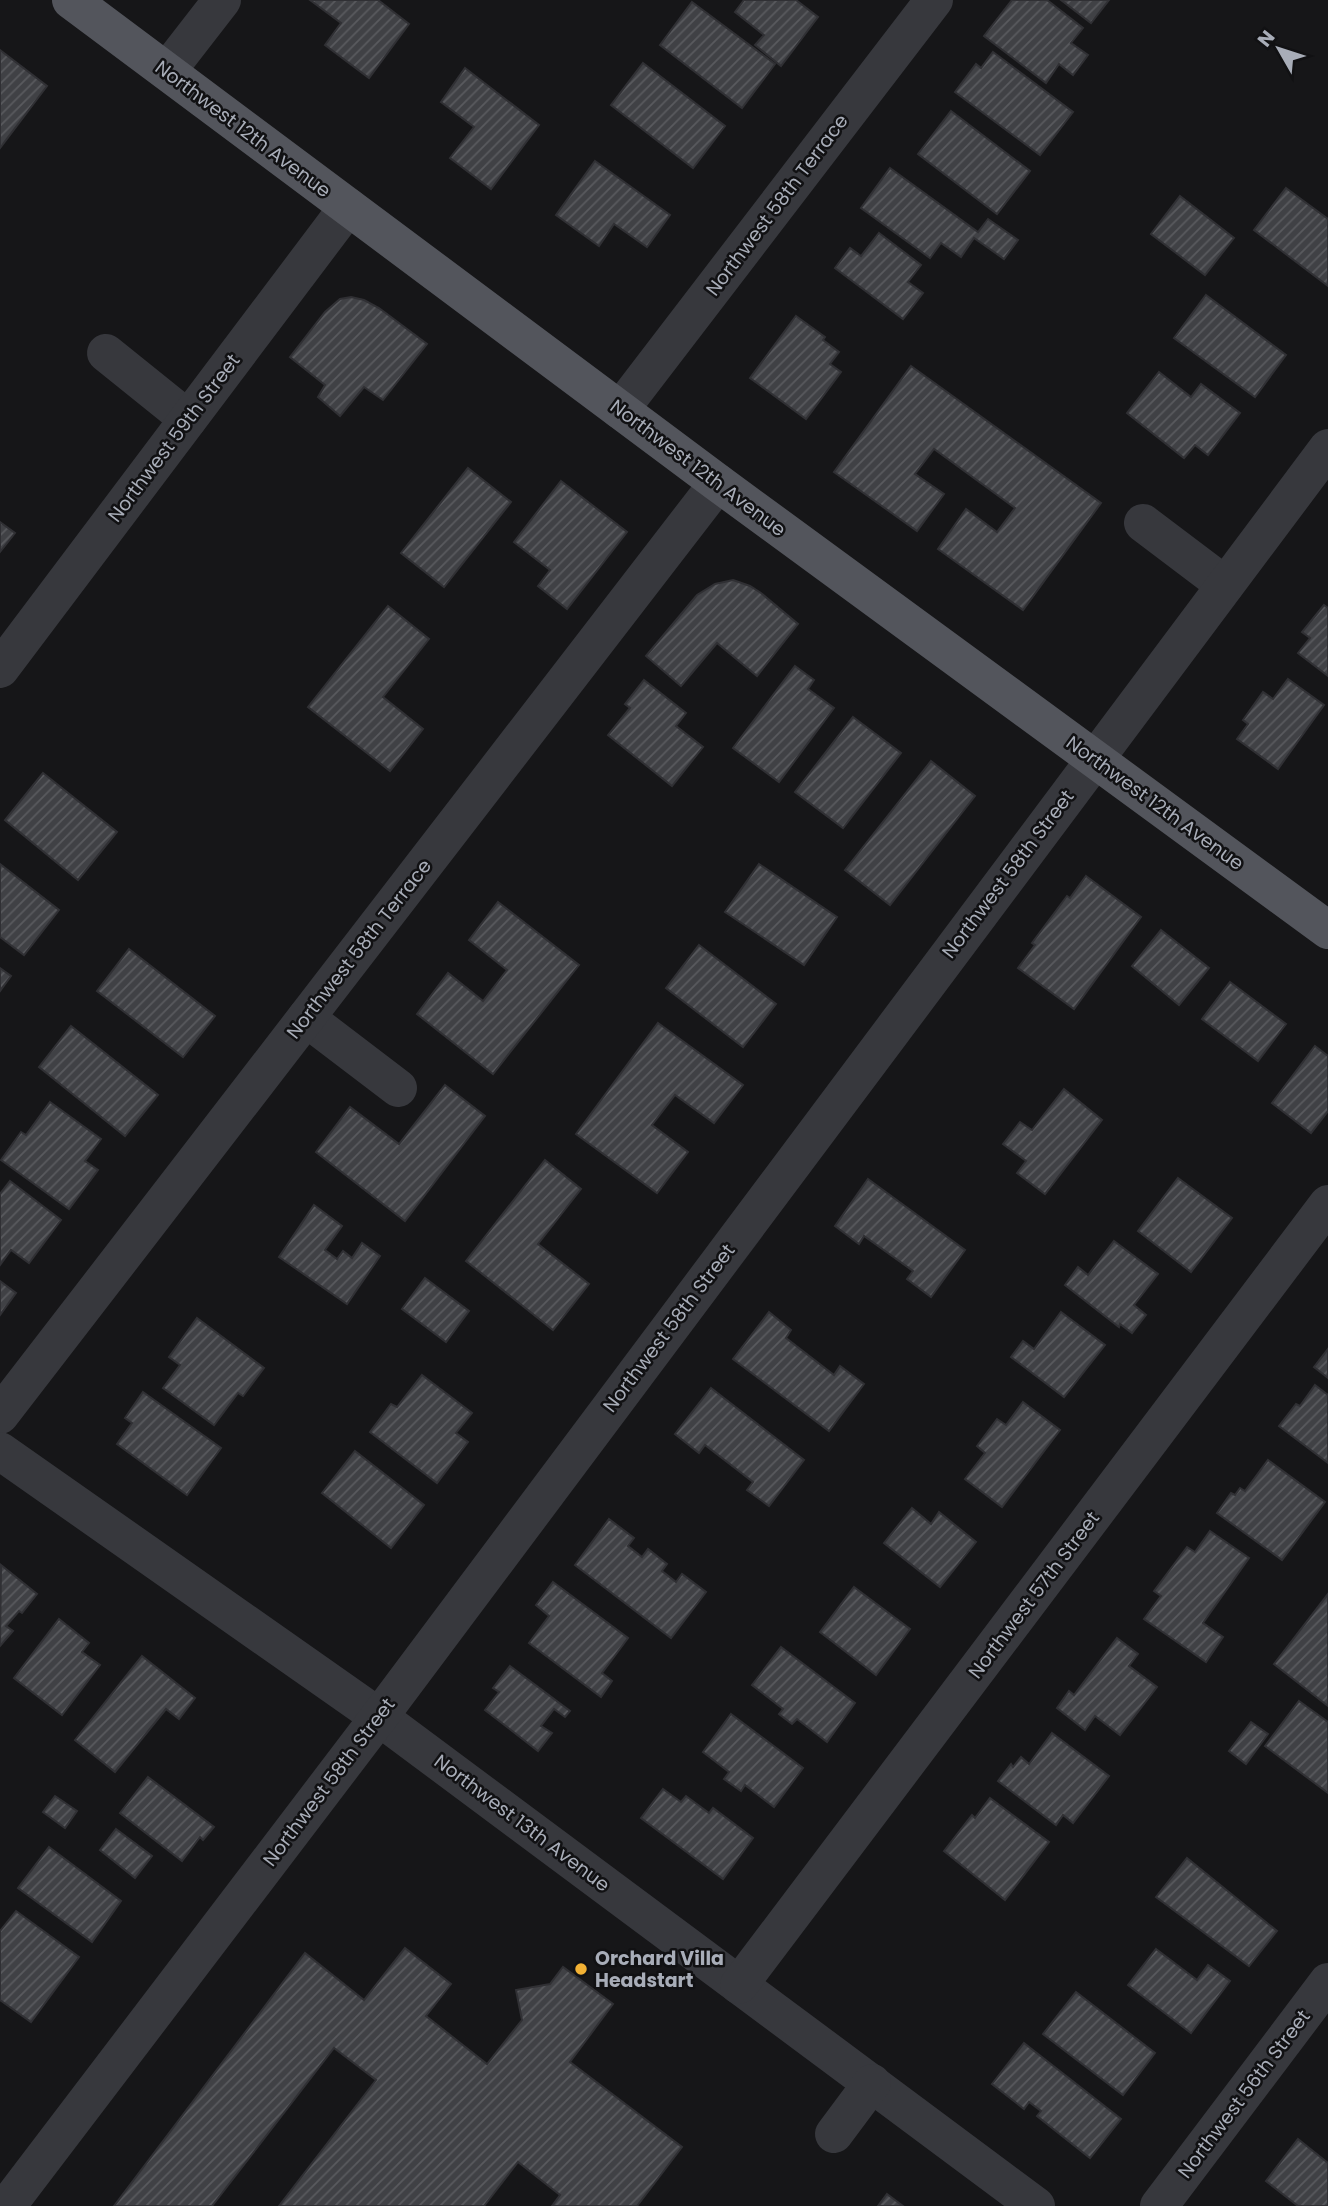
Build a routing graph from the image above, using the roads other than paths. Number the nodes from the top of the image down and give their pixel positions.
1 (71, 0) edge
2 (222, 0) edge
3 (934, 0) edge
4 (167, 71) junction
5 (348, 207) junction
6 (106, 353) dead end
7 (620, 410) junction
8 (188, 419) junction
9 (1328, 449) edge
10 (718, 483) junction
11 (1143, 523) dead end
12 (1225, 586) junction
13 (0, 669) edge
14 (1094, 759) junction
15 (1328, 930) edge
16 (306, 1018) junction
17 (398, 1088) dead end
18 (1328, 1204) edge
19 (0, 1415) edge
20 (0, 1451) edge
21 (379, 1717) junction
22 (1328, 1982) edge
23 (739, 1985) junction
24 (872, 2084) junction
25 (834, 2134) dead end
26 (7, 2206) edge
27 (1036, 2206) edge
28 (1159, 2206) edge

1 - 4 main road, Northwest 12th Avenue
2 - 4 street
3 - 7 street, Northwest 58th Terrace
4 - 5 main road, Northwest 12th Avenue
5 - 7 main road, Northwest 12th Avenue
5 - 8 street, Northwest 59th Street
6 - 8 street
7 - 10 main road, Northwest 12th Avenue
8 - 13 street, Northwest 59th Street
9 - 12 street, Northwest 58th Street
10 - 14 main road, Northwest 12th Avenue
10 - 16 street, Northwest 58th Terrace
11 - 12 street
12 - 14 street, Northwest 58th Street
14 - 15 main road, Northwest 12th Avenue
14 - 21 street, Northwest 58th Street
16 - 17 street
16 - 19 street, Northwest 58th Terrace
18 - 23 street, Northwest 57th Street
20 - 21 street, Northwest 13th Avenue
21 - 23 street, Northwest 13th Avenue
21 - 26 street, Northwest 58th Street
22 - 28 street, Northwest 56th Street
23 - 24 street, Northwest 13th Avenue
24 - 25 street
24 - 27 street, Northwest 13th Avenue

